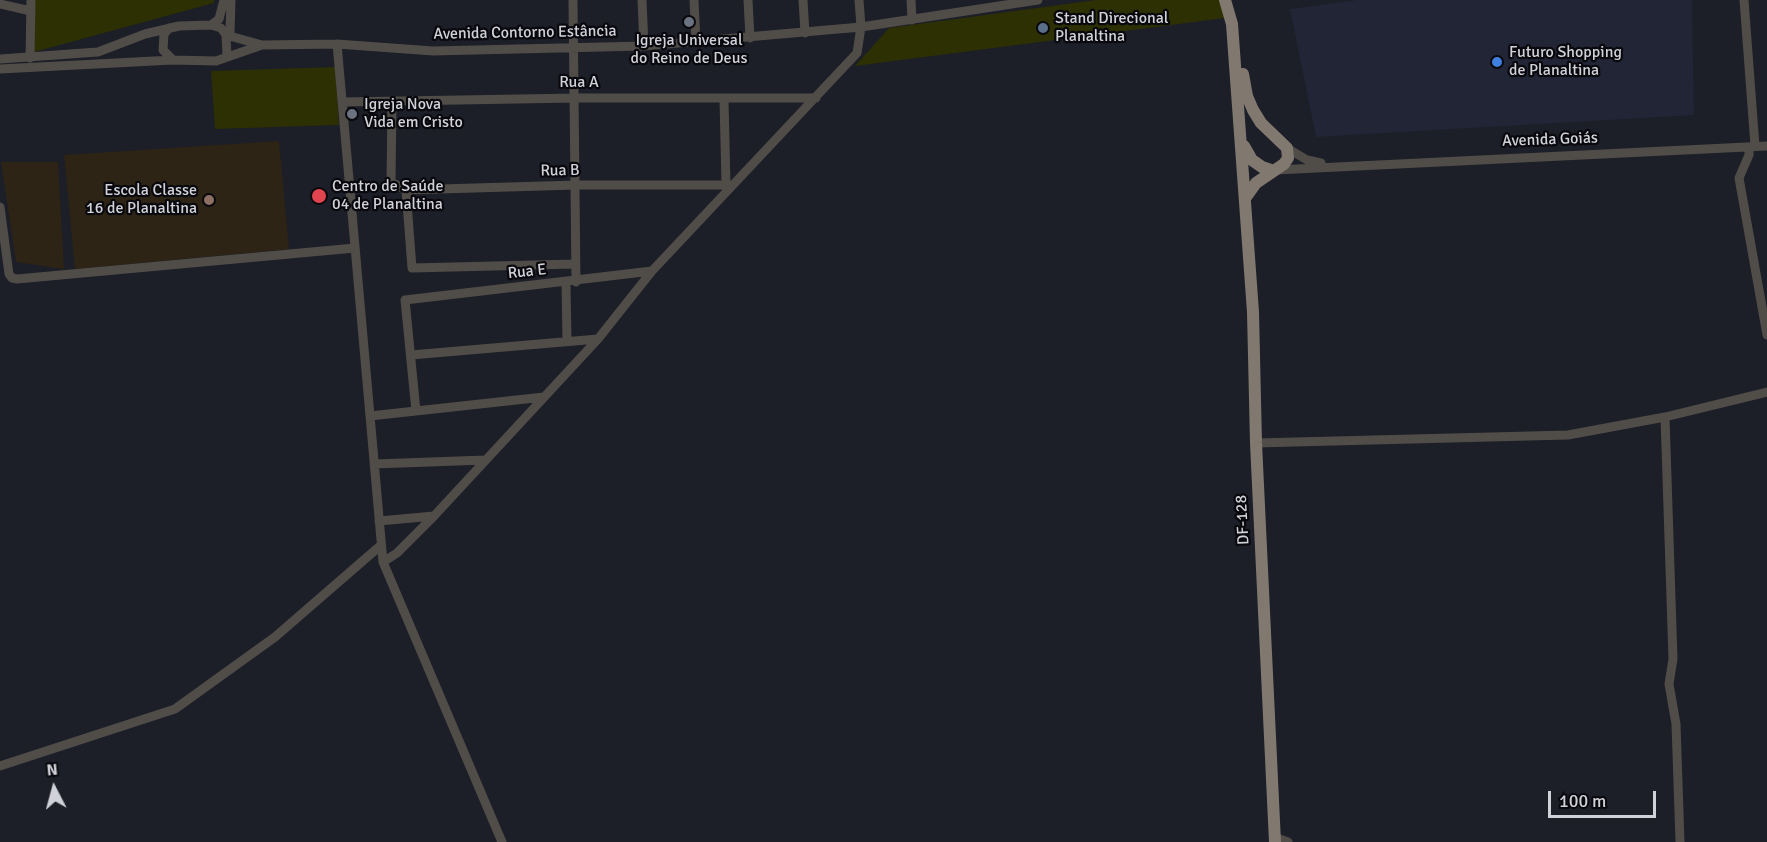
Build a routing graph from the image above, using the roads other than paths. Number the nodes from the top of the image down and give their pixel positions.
1 (31, 0) edge
2 (224, 0) edge
3 (231, 0) edge
4 (573, 0) edge
5 (642, 0) edge
6 (694, 0) edge
7 (748, 0) edge
8 (803, 0) edge
9 (859, 0) edge
10 (911, 0) edge
11 (1038, 0) edge
12 (1225, 0) edge
13 (1235, 0) edge
14 (1744, 0) edge
15 (1020, 1) edge
16 (0, 4) edge
17 (967, 5) edge
18 (31, 11) junction
19 (912, 20) junction
20 (211, 25) junction
21 (861, 27) junction
22 (169, 28) junction
23 (805, 33) junction
24 (226, 35) junction
25 (750, 38) junction
26 (696, 42) junction
27 (337, 44) junction
28 (262, 45) junction
29 (644, 46) junction
30 (575, 47) junction
31 (227, 57) junction
32 (30, 58) junction
33 (0, 59) edge
34 (173, 60) junction
35 (0, 69) edge
36 (576, 98) junction
37 (816, 98) junction
38 (724, 100) junction
39 (342, 102) junction
40 (392, 102) junction
41 (1261, 123) junction
42 (1241, 133) junction
43 (1767, 146) edge
44 (1752, 147) junction
45 (1287, 148) junction
46 (1335, 165) junction
47 (1274, 171) junction
48 (577, 185) junction
49 (729, 185) junction
50 (406, 190) junction
51 (1246, 197) junction
52 (0, 207) edge
53 (355, 248) junction
54 (575, 264) junction
55 (652, 272) junction
56 (12, 278) junction
57 (0, 280) edge
58 (571, 282) junction
59 (1767, 335) edge
60 (598, 339) junction
61 (567, 341) junction
62 (411, 355) junction
63 (1767, 392) edge
64 (544, 397) junction
65 (416, 411) junction
66 (370, 416) junction
67 (1665, 417) junction
68 (1256, 443) junction
69 (486, 460) junction
70 (374, 464) junction
71 (434, 516) junction
72 (379, 521) junction
73 (380, 546) junction
74 (383, 562) junction
75 (0, 766) edge
76 (1274, 840) edge
77 (502, 842) edge
78 (1288, 842) edge
79 (1680, 842) edge

1 - 18 street
2 - 20 street
3 - 24 street
4 - 30 street
5 - 29 street
6 - 26 street
7 - 25 street
8 - 23 street
9 - 21 street
10 - 19 street
11 - 15 street, Avenida Contorno Estância
12 - 42 main road, DF-128 / DF-128
13 - 41 main road
14 - 44 street
15 - 17 street, Avenida Contorno Estância
16 - 18 street
17 - 19 street, Avenida Contorno Estância
18 - 32 street
19 - 21 street, Avenida Contorno Estância
20 - 22 street
20 - 24 street, Avenida Contorno Estância
21 - 23 street, Avenida Contorno Estância
21 - 37 street
22 - 32 street
22 - 34 street
23 - 25 street, Avenida Contorno Estância
24 - 28 street, Avenida Contorno Estância
24 - 31 street
25 - 26 street, Avenida Contorno Estância
26 - 29 street, Avenida Contorno Estância
27 - 28 street, Avenida Contorno Estância
27 - 30 street, Avenida Contorno Estância
27 - 39 street
28 - 31 street, Avenida Contorno Estância
29 - 30 street, Avenida Contorno Estância
30 - 36 street
31 - 34 street, Avenida Contorno Estância
32 - 33 street
34 - 35 street, Avenida Contorno Estância
36 - 38 street, Rua A
36 - 40 street, Rua A
36 - 48 street
37 - 38 street, Rua A
37 - 49 street
38 - 49 street
39 - 40 street, Rua A
39 - 53 street
40 - 50 street, Rua B
41 - 42 main road
41 - 45 main road
42 - 47 main road
42 - 51 main road, DF-128 / DF-128
43 - 44 street, Avenida Goiás
44 - 46 street, Avenida Goiás
44 - 59 street
45 - 46 street, Avenida Goiás
45 - 47 main road
46 - 47 street, Avenida Goiás
47 - 51 main road
48 - 49 street, Rua B
48 - 50 street, Rua B
48 - 54 street
49 - 55 street
50 - 54 street
51 - 68 main road, DF-128 / DF-128
52 - 56 street
53 - 56 street
53 - 66 street
54 - 58 street
55 - 58 street, Rua E
55 - 60 street
56 - 57 street
58 - 61 street
58 - 62 street, Rua E
60 - 61 street
60 - 64 street
61 - 62 street
62 - 65 street
63 - 67 street
64 - 65 street
64 - 69 street
65 - 66 street
66 - 70 street
67 - 68 street
67 - 79 street
68 - 76 main road, DF-128 / DF-128
69 - 70 street
69 - 71 street
70 - 72 street
71 - 72 street
71 - 74 street
72 - 73 street
73 - 74 street
73 - 75 street
74 - 77 street
76 - 78 street

